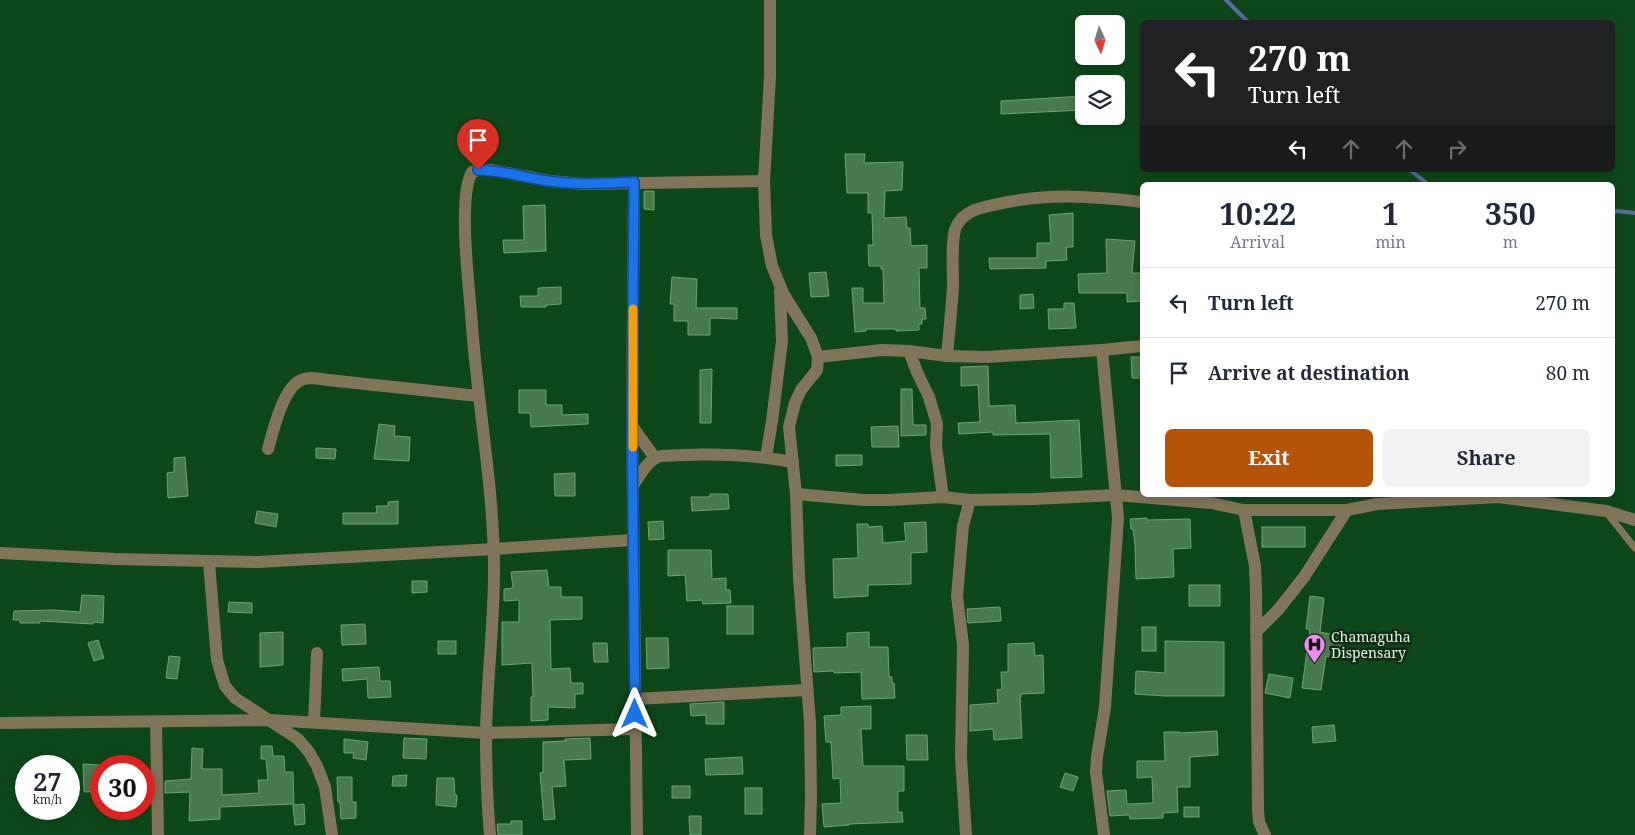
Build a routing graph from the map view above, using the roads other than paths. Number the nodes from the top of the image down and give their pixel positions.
1 (770, 0) edge
2 (764, 181) junction
3 (634, 182) junction
4 (1140, 202) edge
5 (780, 285) junction
6 (1140, 346) edge
7 (1102, 350) junction
8 (909, 351) junction
9 (947, 356) junction
10 (818, 357) junction
11 (478, 396) junction
12 (632, 426) junction
13 (268, 449) dead end
14 (766, 457) junction
15 (655, 458) junction
16 (793, 462) junction
17 (634, 484) junction
18 (796, 494) junction
19 (1116, 495) junction
20 (943, 497) junction
21 (970, 500) junction
22 (1377, 500) edge
23 (1244, 510) junction
24 (1347, 510) junction
25 (1606, 511) junction
26 (1635, 520) edge
27 (632, 540) junction
28 (1635, 548) edge
29 (494, 550) junction
30 (0, 553) edge
31 (209, 562) junction
32 (1256, 632) junction
33 (317, 653) dead end
34 (807, 690) junction
35 (634, 699) junction
36 (270, 720) junction
37 (156, 722) junction
38 (314, 722) junction
39 (0, 723) edge
40 (635, 729) junction
41 (486, 734) junction
42 (158, 835) edge
43 (332, 835) edge
44 (490, 835) edge
45 (637, 835) edge
46 (810, 835) edge
47 (966, 835) edge
48 (1104, 835) edge
49 (1265, 835) edge

1 - 2 street
2 - 3 street
2 - 5 street
3 - 11 street
3 - 12 street
4 - 9 street
5 - 10 street
5 - 14 street
6 - 7 street
7 - 9 street
7 - 19 street
8 - 9 street
8 - 10 street
8 - 20 street
10 - 16 street
11 - 13 street
11 - 29 street
12 - 15 street
12 - 17 street
14 - 15 street
14 - 16 street
15 - 17 street
16 - 18 street
17 - 27 street
18 - 20 street
18 - 34 street
19 - 21 street
19 - 23 street
19 - 48 street
20 - 21 street
21 - 47 street
22 - 24 street
22 - 25 street
23 - 24 street
23 - 32 street
24 - 32 street
25 - 26 street
25 - 28 lane
27 - 29 street
27 - 35 street
29 - 31 street
29 - 41 street
30 - 31 street
31 - 36 street
32 - 49 street
33 - 38 street
34 - 35 street
34 - 46 street
35 - 40 street
36 - 37 street
36 - 38 street
36 - 43 street
37 - 39 street
37 - 42 street
38 - 41 street
40 - 41 street
40 - 45 street
41 - 44 street

